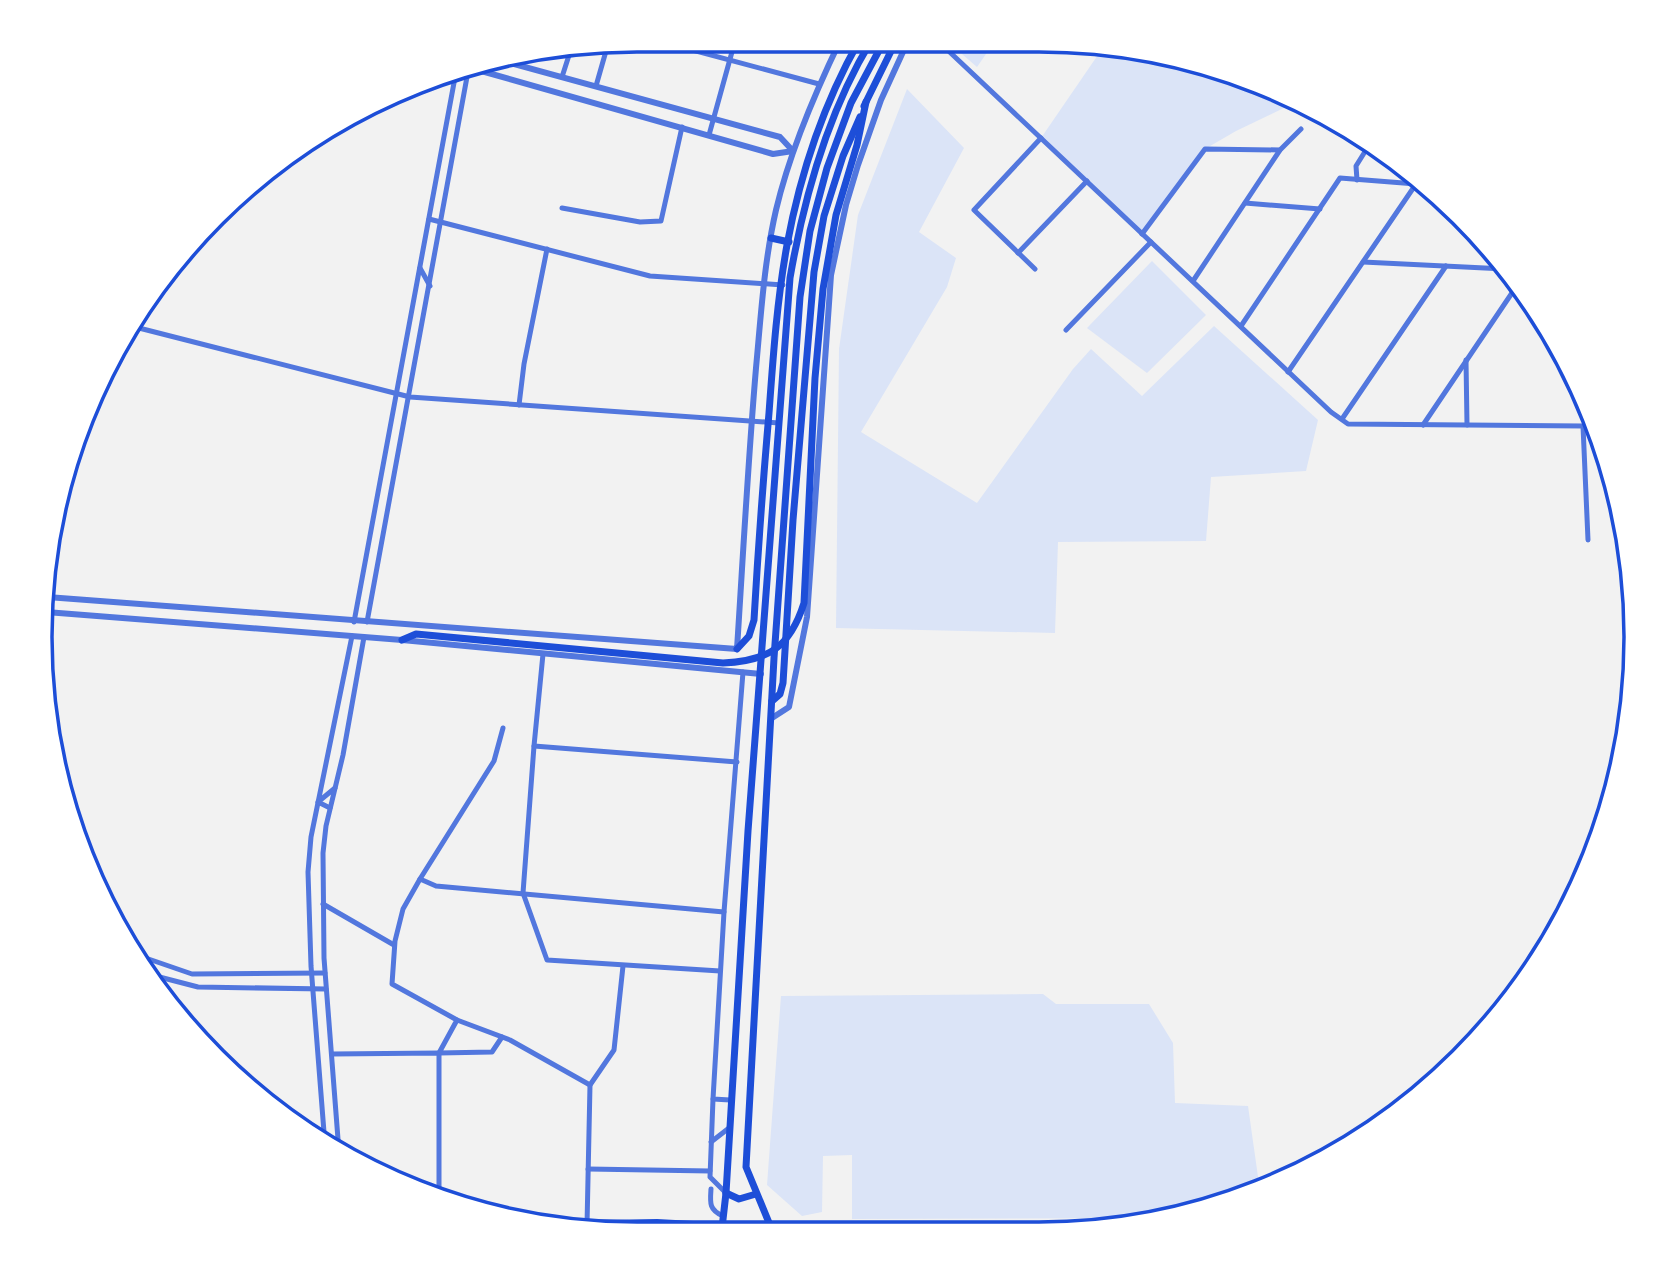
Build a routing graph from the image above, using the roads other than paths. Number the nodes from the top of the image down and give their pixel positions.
1 (700, 52) edge
2 (732, 52) edge
3 (835, 52) edge
4 (853, 52) edge
5 (865, 52) edge
6 (878, 52) edge
7 (891, 52) edge
8 (903, 52) edge
9 (950, 52) edge
10 (605, 54) edge
11 (568, 57) edge
12 (730, 60) junction
13 (518, 65) edge
14 (486, 72) edge
15 (562, 77) junction
16 (467, 78) edge
17 (454, 82) edge
18 (819, 85) junction
19 (596, 86) junction
20 (866, 102) junction
21 (714, 119) junction
22 (682, 127) junction
23 (1301, 129) dead end
24 (709, 135) junction
25 (1041, 138) junction
26 (1280, 150) junction
27 (793, 151) junction
28 (1365, 152) edge
29 (1357, 180) junction
30 (1087, 181) junction
31 (1407, 183) edge
32 (1413, 188) edge
33 (1245, 203) junction
34 (562, 208) dead end
35 (1320, 209) junction
36 (429, 219) junction
37 (442, 222) junction
38 (1142, 233) junction
39 (771, 239) junction
40 (1151, 242) junction
41 (796, 244) junction
42 (547, 249) junction
43 (1018, 253) junction
44 (1363, 262) junction
45 (1446, 266) junction
46 (420, 267) junction
47 (1492, 268) edge
48 (1035, 269) dead end
49 (1193, 281) junction
50 (763, 285) junction
51 (430, 286) junction
52 (790, 286) junction
53 (1512, 294) edge
54 (1241, 326) junction
55 (141, 329) edge
56 (1066, 330) dead end
57 (1466, 360) junction
58 (1288, 372) junction
59 (396, 394) junction
60 (410, 397) junction
61 (519, 405) junction
62 (1342, 419) junction
63 (751, 422) junction
64 (779, 423) junction
65 (1423, 425) junction
66 (1467, 425) junction
67 (1588, 540) dead end
68 (54, 598) edge
69 (53, 613) edge
70 (354, 622) junction
71 (367, 622) junction
72 (352, 636) junction
73 (364, 637) junction
74 (402, 640) junction
75 (699, 647) junction
76 (737, 649) junction
77 (543, 654) junction
78 (697, 669) junction
79 (743, 672) junction
80 (761, 674) junction
81 (772, 701) junction
82 (772, 718) junction
83 (503, 728) dead end
84 (534, 746) junction
85 (737, 762) junction
86 (335, 788) junction
87 (318, 802) junction
88 (330, 808) junction
89 (420, 879) junction
90 (523, 893) junction
91 (323, 904) junction
92 (724, 912) junction
93 (394, 946) junction
94 (149, 959) edge
95 (623, 966) junction
96 (720, 971) junction
97 (311, 973) junction
98 (325, 973) junction
99 (248, 974) junction
100 (161, 977) edge
101 (247, 988) junction
102 (313, 989) junction
103 (326, 989) junction
104 (457, 1020) junction
105 (502, 1037) junction
106 (439, 1053) junction
107 (331, 1054) junction
108 (590, 1085) junction
109 (713, 1099) junction
110 (730, 1100) junction
111 (712, 1126) junction
112 (729, 1128) junction
113 (326, 1132) edge
114 (338, 1140) edge
115 (711, 1142) junction
116 (588, 1169) junction
117 (710, 1171) junction
118 (439, 1187) edge
119 (710, 1189) dead end
120 (726, 1193) junction
121 (757, 1194) junction
122 (723, 1216) junction
123 (587, 1220) edge
124 (721, 1222) edge
125 (769, 1222) edge

1 - 12 street
2 - 12 street
3 - 18 street
4 - 76 main road
5 - 41 main road
6 - 81 main road
7 - 20 main road
8 - 82 street
9 - 25 street
10 - 19 street
11 - 15 street
12 - 18 street
12 - 21 street
13 - 15 street
14 - 22 street
15 - 19 street
16 - 37 street
17 - 36 street
18 - 27 street
19 - 21 street
20 - 74 main road
20 - 81 main road
21 - 24 street
21 - 27 street
22 - 24 street
22 - 34 street
23 - 26 street
24 - 27 street
25 - 30 street
25 - 43 street
26 - 33 street
26 - 38 street
27 - 39 street
28 - 29 street
29 - 31 street
29 - 35 street
30 - 38 street
30 - 43 street
32 - 44 street
33 - 35 street
33 - 49 street
35 - 54 street
36 - 37 street
36 - 46 street
37 - 42 street
37 - 51 street
38 - 40 street
39 - 41 main road
39 - 50 street
40 - 49 street
40 - 56 street
41 - 52 main road
42 - 50 street
42 - 61 street
43 - 48 street
44 - 45 street
44 - 58 street
45 - 47 street
45 - 62 street
46 - 51 street
46 - 59 street
49 - 54 street
50 - 52 street
50 - 63 street
51 - 60 street
52 - 64 main road
53 - 57 street
54 - 58 street
55 - 59 street
57 - 65 street
57 - 66 street
58 - 62 street
59 - 60 street
59 - 70 street
60 - 61 street
60 - 71 street
61 - 63 street
62 - 65 street
63 - 64 street
63 - 76 street
64 - 80 main road
65 - 66 street
66 - 67 street
68 - 70 street
69 - 72 street
70 - 71 street
71 - 75 street
72 - 73 street
72 - 87 street
73 - 74 street
73 - 86 street
74 - 77 street
75 - 76 street
75 - 78 street
77 - 78 street
77 - 84 street
78 - 79 street
79 - 80 street
79 - 85 street
80 - 110 main road
81 - 82 main road
82 - 121 main road
83 - 89 street
84 - 85 street
84 - 90 street
85 - 92 street
86 - 87 street
86 - 88 street
87 - 88 street
87 - 97 street
88 - 91 street
89 - 90 street
89 - 93 street
90 - 92 street
90 - 95 street
91 - 93 street
91 - 98 street
92 - 96 street
93 - 104 street
94 - 99 street
95 - 96 street
95 - 108 street
96 - 109 street
97 - 98 street
97 - 99 street
97 - 102 street
98 - 103 street
99 - 101 street
100 - 101 street
101 - 102 street
102 - 103 street
102 - 113 street
103 - 107 street
104 - 105 street
104 - 106 street
105 - 106 street
105 - 108 street
106 - 107 street
106 - 118 street
107 - 114 street
108 - 116 street
109 - 110 street
109 - 111 street
110 - 112 main road
111 - 112 street
111 - 115 street
112 - 115 street
112 - 120 main road
115 - 117 street
116 - 117 street
116 - 123 street
117 - 120 street
119 - 122 street
120 - 121 main road
120 - 122 main road
121 - 125 main road
122 - 124 main road

